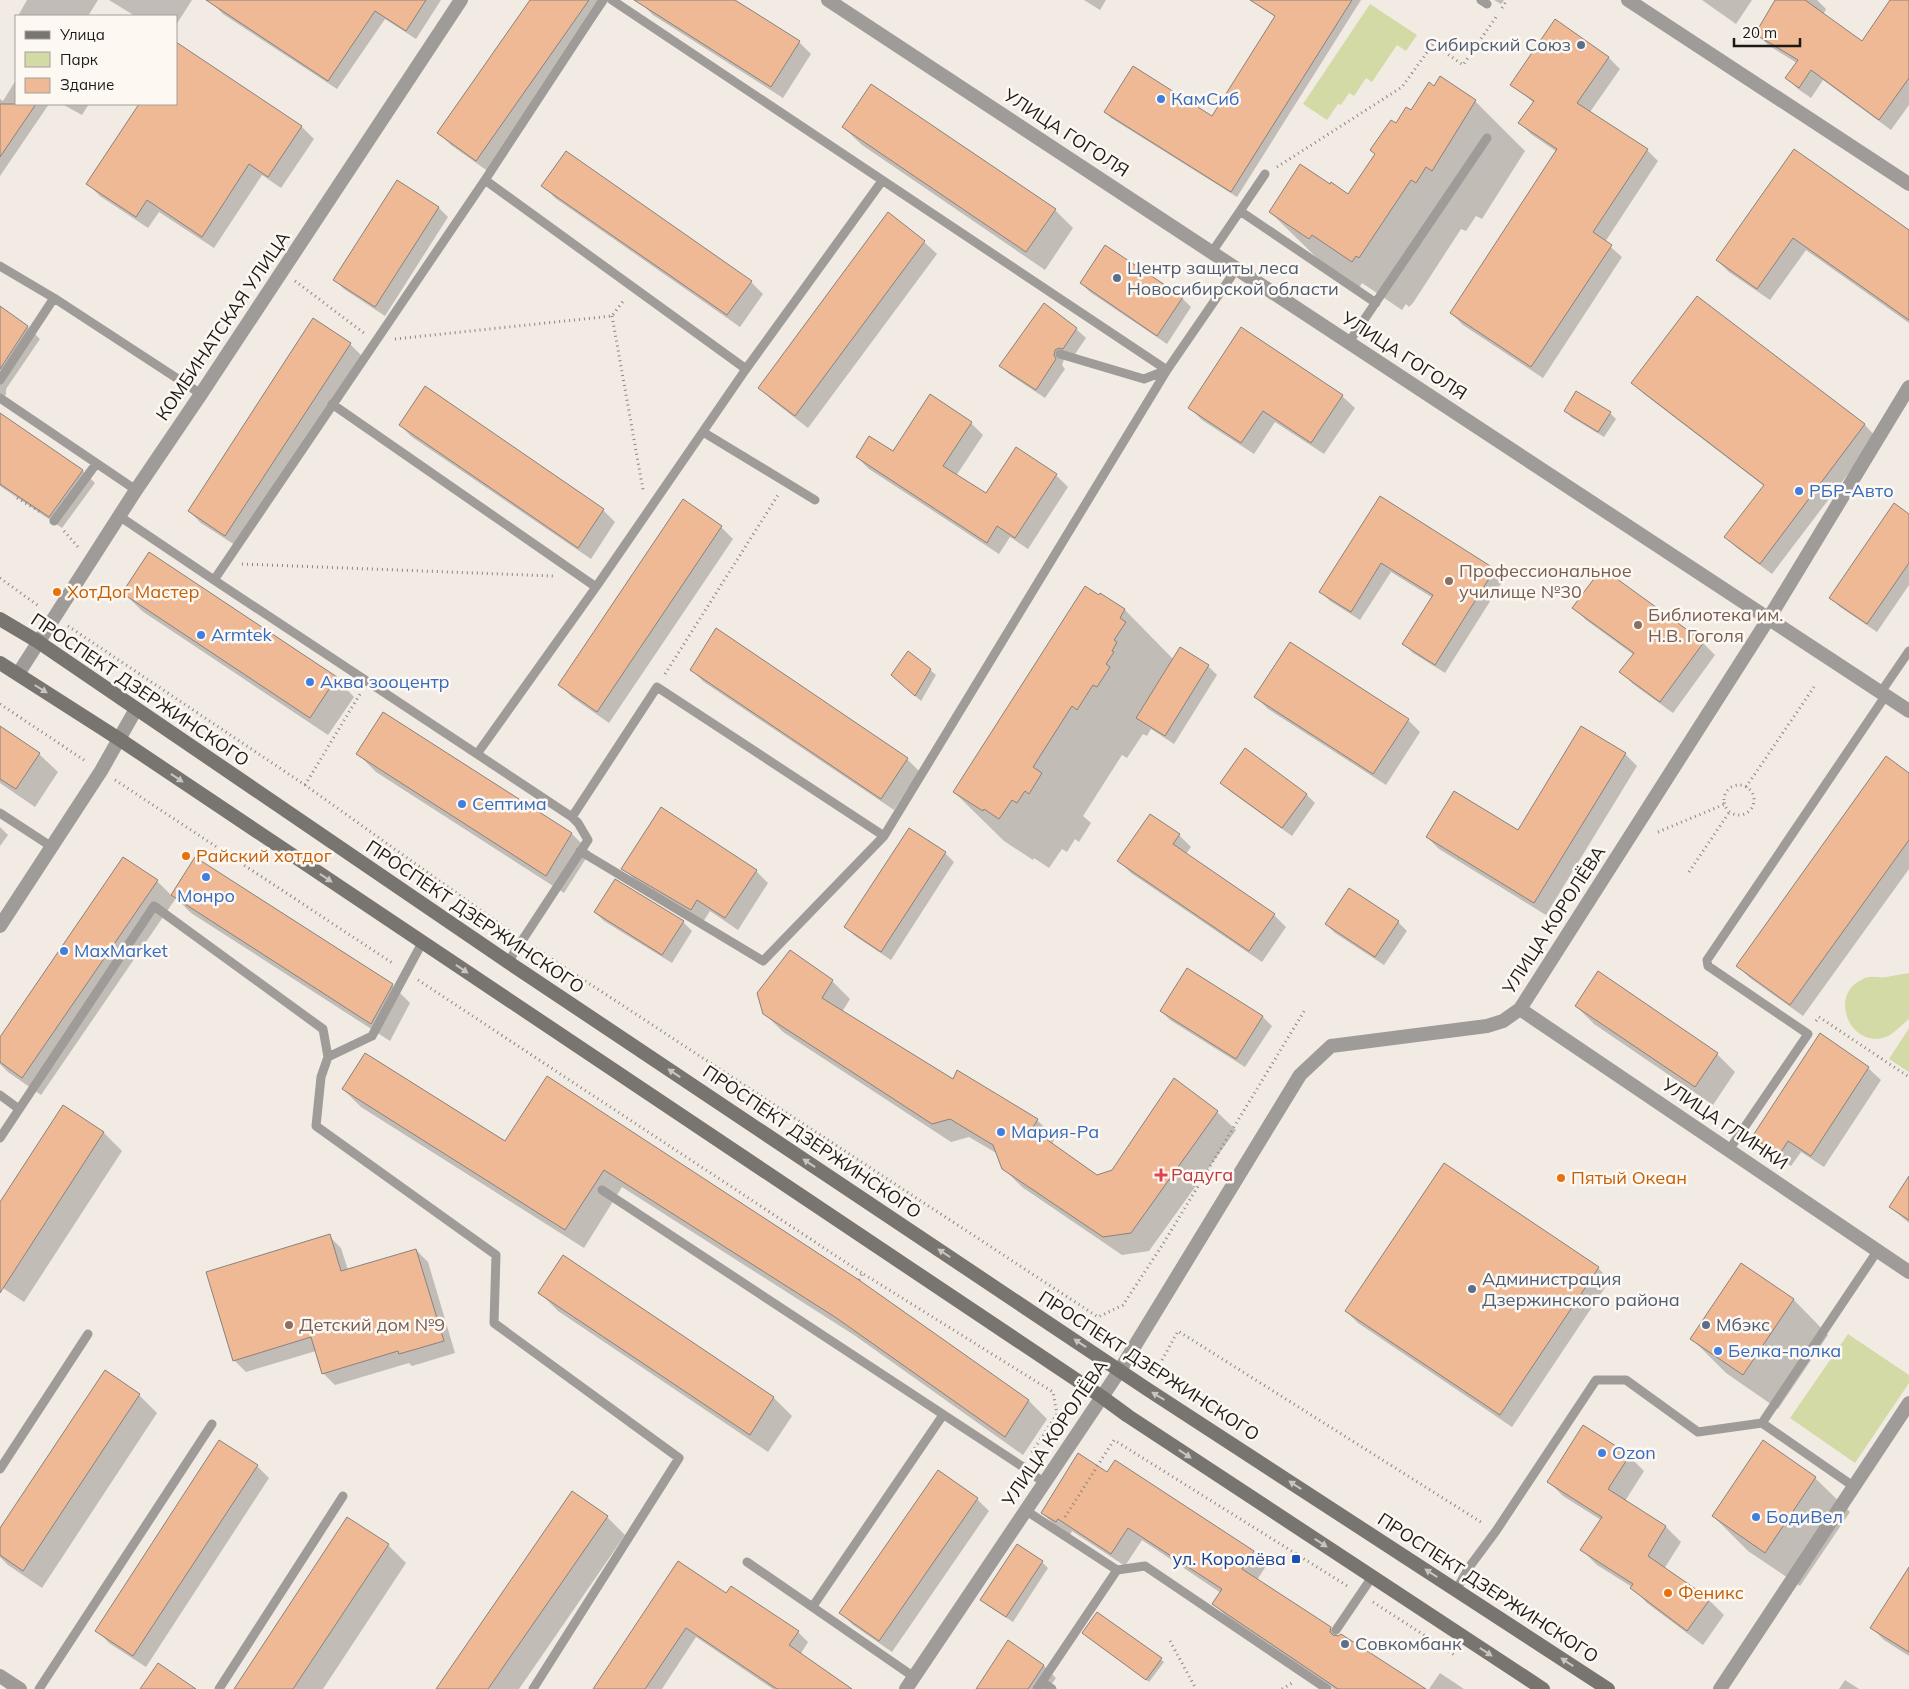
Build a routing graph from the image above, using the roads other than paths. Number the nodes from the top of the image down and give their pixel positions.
1 (461, 0) edge
2 (604, 0) edge
3 (612, 0) edge
4 (828, 0) edge
5 (1628, 0) edge
6 (1487, 138) dead end
7 (1265, 174) road end
8 (485, 180) junction
9 (882, 181) junction
10 (1909, 184) edge
11 (1240, 211) junction
12 (1212, 252) junction
13 (0, 266) edge
14 (1237, 268) junction
15 (54, 298) junction
16 (1376, 303) junction
17 (1349, 342) junction
18 (1060, 354) dead end
19 (746, 369) junction
20 (1167, 370) junction
21 (0, 380) edge
22 (1909, 387) edge
23 (201, 394) junction
24 (0, 398) edge
25 (332, 404) junction
26 (703, 432) junction
27 (96, 464) junction
28 (136, 490) junction
29 (814, 500) dead end
30 (119, 516) junction
31 (54, 521) dead end
32 (214, 580) junction
33 (596, 587) junction
34 (1769, 618) junction
35 (0, 619) edge
36 (37, 641) junction
37 (1909, 651) edge
38 (0, 663) edge
39 (18, 674) junction
40 (1883, 693) junction
41 (136, 709) junction
42 (1909, 711) edge
43 (119, 740) junction
44 (478, 754) junction
45 (0, 813) edge
46 (572, 817) junction
47 (884, 836) junction
48 (52, 847) junction
49 (580, 851) junction
50 (0, 926) edge
51 (422, 942) junction
52 (508, 962) junction
53 (1520, 1009) junction
54 (1808, 1034) junction
55 (1816, 1040) dead end
56 (328, 1057) junction
57 (0, 1095) edge
58 (19, 1109) junction
59 (0, 1138) edge
60 (1730, 1150) junction
61 (602, 1190) dead end
62 (1878, 1250) junction
63 (1909, 1272) edge
64 (88, 1334) dead end
65 (1120, 1370) junction
66 (1102, 1397) junction
67 (1909, 1402) edge
68 (943, 1415) junction
69 (1762, 1423) junction
70 (212, 1424) dead end
71 (0, 1469) edge
72 (1043, 1482) junction
73 (1853, 1486) junction
74 (343, 1496) dead end
75 (1025, 1510) junction
76 (748, 1562) dead end
77 (1117, 1570) junction
78 (1372, 1576) junction
79 (1456, 1590) junction
80 (813, 1606) junction
81 (1336, 1630) dead end
82 (0, 1676) edge
83 (914, 1677) junction
84 (1039, 1685) edge
85 (20, 1689) edge
86 (39, 1689) edge
87 (219, 1689) edge
88 (533, 1689) edge
89 (906, 1689) edge
90 (1052, 1689) edge
91 (1327, 1689) edge
92 (1543, 1689) edge
93 (1608, 1689) edge
94 (1720, 1689) edge

1 - 23 street, КОМБИНАТСКАЯ УЛИЦА
2 - 8 lane
3 - 9 lane
4 - 12 street, УЛИЦА ГОГОЛЯ
5 - 10 street
6 - 16 lane
7 - 11 lane
8 - 19 lane
8 - 25 lane
9 - 19 lane
9 - 20 lane
11 - 12 lane
11 - 16 lane
12 - 14 street, УЛИЦА ГОГОЛЯ
13 - 15 lane
14 - 17 street, УЛИЦА ГОГОЛЯ
14 - 20 lane
15 - 21 lane
15 - 23 lane
16 - 17 lane
17 - 34 street, УЛИЦА ГОГОЛЯ
18 - 20 lane
19 - 26 lane
20 - 47 lane
22 - 34 street, УЛИЦА КОРОЛЁВА
23 - 28 street, КОМБИНАТСКАЯ УЛИЦА
24 - 27 lane
25 - 32 lane
25 - 33 lane
26 - 29 lane
26 - 33 lane
27 - 28 lane
27 - 31 lane
28 - 30 street, КОМБИНАТСКАЯ УЛИЦА
30 - 32 lane
30 - 36 street, КОМБИНАТСКАЯ УЛИЦА
32 - 44 lane
33 - 44 lane
34 - 40 street, УЛИЦА ГОГОЛЯ
34 - 53 street, УЛИЦА КОРОЛЁВА
35 - 36 main road, ПРОСПЕКТ ДЗЕРЖИНСКОГО
36 - 39 street, КОМБИНАТСКАЯ УЛИЦА
36 - 41 main road, ПРОСПЕКТ ДЗЕРЖИНСКОГО
37 - 40 lane
38 - 39 main road
39 -> 43 main road
40 - 42 street, УЛИЦА ГОГОЛЯ
40 - 54 lane
41 - 43 street
41 - 52 main road, ПРОСПЕКТ ДЗЕРЖИНСКОГО
43 - 48 street
43 -> 51 main road
44 - 46 lane
45 - 48 lane
46 - 47 lane
46 - 49 lane
47 - 49 lane
48 - 50 street
49 - 52 lane
51 - 56 lane
51 -> 66 main road
65 -> 52 main road, ПРОСПЕКТ ДЗЕРЖИНСКОГО
53 - 60 street, УЛИЦА ГЛИНКИ
53 - 65 street, УЛИЦА КОРОЛЁВА
54 - 55 lane
54 - 60 lane
56 - 58 lane
56 - 88 lane
57 - 58 lane
58 - 59 lane
60 - 62 street, УЛИЦА ГЛИНКИ
61 - 68 lane
62 - 63 street, УЛИЦА ГЛИНКИ
62 - 69 lane
64 - 71 lane
65 - 66 street, УЛИЦА КОРОЛЁВА
79 -> 65 main road, ПРОСПЕКТ ДЗЕРЖИНСКОГО
66 - 72 street, УЛИЦА КОРОЛЁВА
66 -> 78 main road
67 - 73 street
68 - 72 lane
68 - 80 lane
69 - 73 lane
69 - 79 lane
70 - 86 lane
72 - 75 street, УЛИЦА КОРОЛЁВА
73 - 94 street
74 - 87 lane
75 - 77 lane
75 - 83 street, УЛИЦА КОРОЛЁВА
76 - 80 lane
77 - 84 lane
77 - 91 lane
78 - 81 lane
78 -> 92 main road
93 -> 79 main road, ПРОСПЕКТ ДЗЕРЖИНСКОГО
80 - 83 lane
82 - 85 street
83 - 89 street, УЛИЦА КОРОЛЁВА
84 - 90 lane

